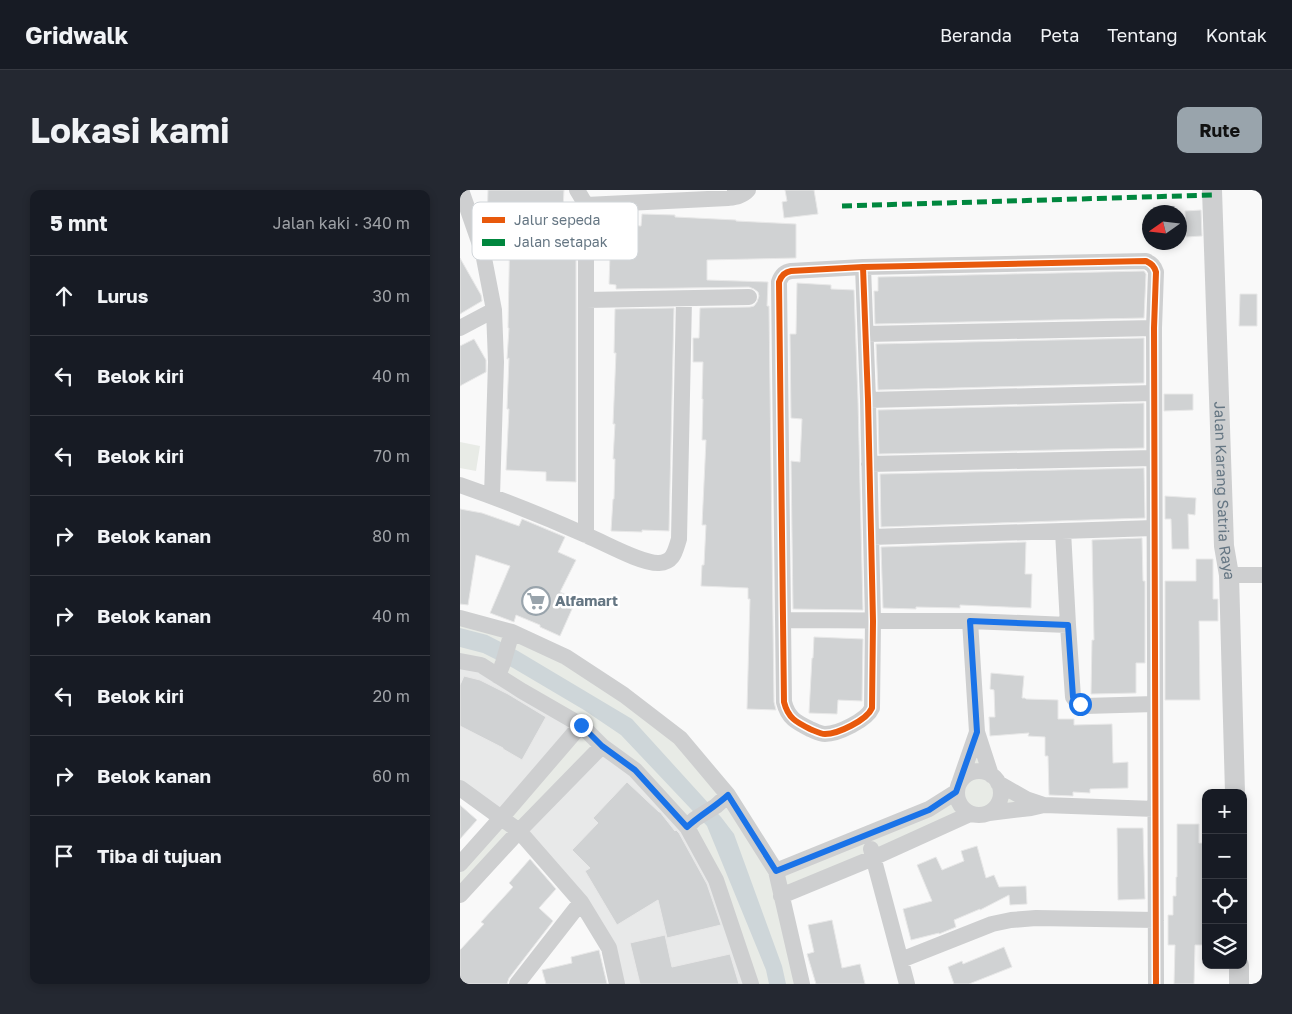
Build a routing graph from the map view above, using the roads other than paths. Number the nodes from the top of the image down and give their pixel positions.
1 (461, 190) edge
2 (577, 190) edge
3 (748, 190) edge
4 (1212, 190) edge
5 (584, 202) edge
6 (638, 202) edge
7 (472, 222) edge
8 (484, 260) edge
9 (586, 260) edge
10 (863, 267) junction
11 (749, 297) dead end
12 (684, 299) junction
13 (586, 300) junction
14 (494, 310) junction
15 (460, 328) edge
16 (1154, 328) junction
17 (866, 334) junction
18 (1154, 393) junction
19 (868, 400) junction
20 (1154, 458) junction
21 (869, 464) junction
22 (460, 484) edge
23 (492, 496) junction
24 (1154, 528) junction
25 (1063, 530) junction
26 (586, 535) junction
27 (871, 537) junction
28 (1229, 575) junction
29 (1262, 575) edge
30 (460, 618) edge
31 (783, 620) junction
32 (873, 621) junction
33 (970, 621) junction
34 (1068, 625) junction
35 (512, 632) junction
36 (460, 661) edge
37 (498, 676) junction
38 (1155, 704) junction
39 (581, 725) junction
40 (977, 732) junction
41 (602, 746) junction
42 (994, 779) junction
43 (958, 786) junction
44 (460, 788) edge
45 (1235, 789) edge
46 (728, 795) junction
47 (1044, 806) junction
48 (1155, 809) junction
49 (989, 813) junction
50 (970, 814) junction
51 (501, 818) junction
52 (691, 823) junction
53 (519, 831) junction
54 (867, 834) junction
55 (873, 858) junction
56 (460, 864) edge
57 (776, 871) junction
58 (460, 895) edge
59 (782, 896) junction
60 (581, 902) junction
61 (1156, 920) junction
62 (901, 960) junction
63 (1239, 969) edge
64 (517, 984) edge
65 (617, 984) edge
66 (751, 984) edge
67 (802, 984) edge
68 (907, 984) edge
69 (1156, 984) edge
70 (1239, 984) edge

1 - 7 street
2 - 5 street
3 - 6 street
4 - 28 street, Jalan Karang Satria Raya
8 - 14 street
9 - 13 street
10 - 16 street
10 - 17 street
10 - 31 street
11 - 12 street
12 - 13 street
12 - 26 street
13 - 26 street
14 - 15 street
14 - 23 street
16 - 17 street
16 - 18 street
17 - 19 street
18 - 19 street
18 - 20 street
19 - 21 street
20 - 21 street
20 - 24 street
21 - 27 street
22 - 23 street
23 - 26 street
24 - 25 street
24 - 38 street
25 - 27 street
25 - 34 street
27 - 32 street
28 - 29 street
28 - 45 street, Jalan Karang Satria Raya
30 - 35 street
31 - 32 street
31 - 32 street
32 - 33 street
33 - 34 street
33 - 40 street
34 - 38 street
35 - 37 street
35 - 46 street
36 - 37 street
37 - 39 street
38 - 48 street
39 - 41 street
39 - 51 street
40 - 42 street
40 - 43 street
41 - 52 street
41 - 53 street
42 - 43 street
42 - 47 street
42 - 49 street
43 - 50 street
43 - 54 street
44 - 51 street
46 - 52 street
46 - 57 street
47 - 48 street
47 - 49 street
48 - 61 street
49 - 50 street
50 - 55 street
51 - 53 street
51 - 56 street
52 - 66 street
53 - 58 street
53 - 60 street
54 - 55 street
54 - 57 street
55 - 59 street
55 - 62 street
57 - 59 street
59 - 67 street
60 - 64 street
60 - 65 street
61 - 62 street
61 - 69 street
62 - 68 street
63 - 70 street

